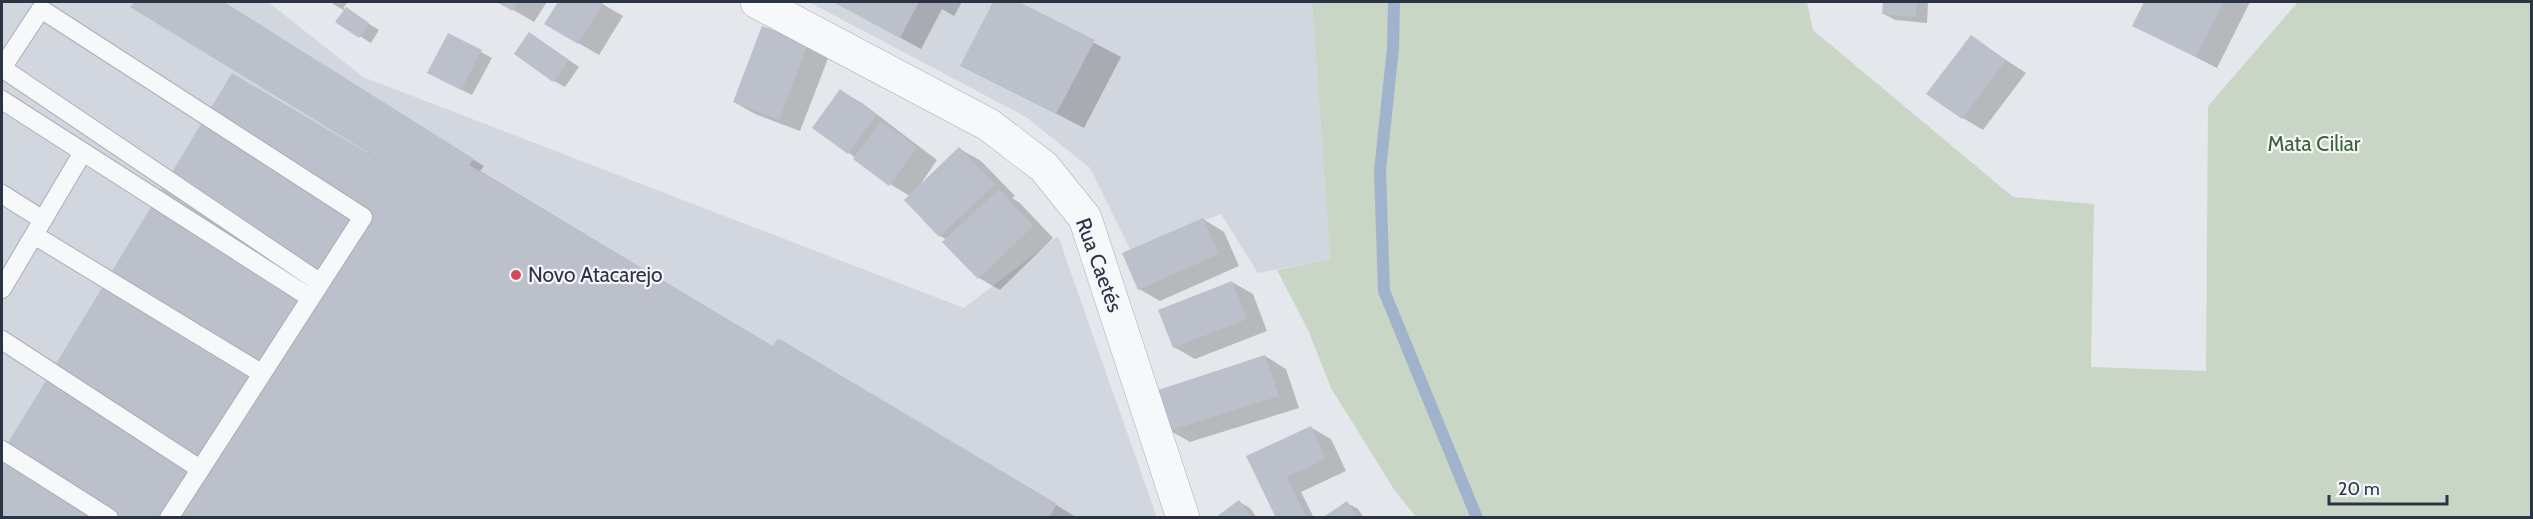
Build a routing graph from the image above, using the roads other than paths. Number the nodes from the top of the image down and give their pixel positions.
1 (757, 2) edge
2 (2, 68) edge
3 (2, 100) edge
4 (83, 152) junction
5 (2, 194) edge
6 (38, 228) junction
7 (2, 289) edge
8 (314, 290) junction
9 (2, 340) edge
10 (261, 373) junction
11 (2, 450) edge
12 (200, 469) junction
13 (109, 518) edge
14 (169, 518) edge
15 (1183, 518) edge

1 - 15 street, Rua Caetés
2 - 8 lane
2 - 8 lane
3 - 4 lane
4 - 6 lane
4 - 8 lane
5 - 6 lane
6 - 7 lane
6 - 10 lane
8 - 10 lane
9 - 12 lane
10 - 12 lane
11 - 13 lane
12 - 14 lane

